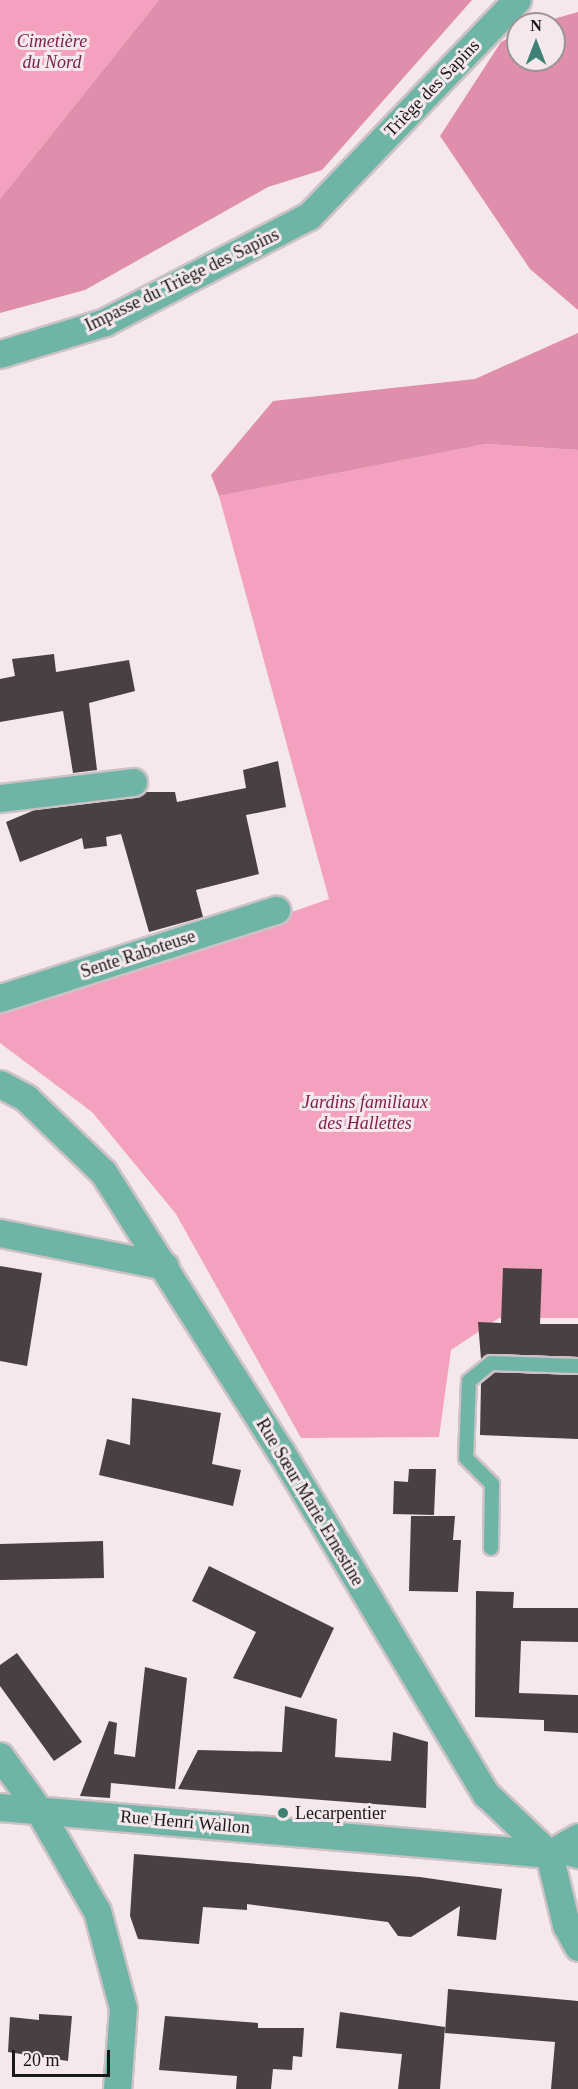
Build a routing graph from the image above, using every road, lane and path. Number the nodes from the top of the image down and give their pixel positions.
1 (517, 0) edge
2 (347, 176) joint
3 (0, 354) edge
4 (133, 782) dead end
5 (0, 798) edge
6 (276, 910) dead end
7 (0, 998) edge
8 (0, 1084) edge
9 (0, 1233) edge
10 (165, 1266) junction
11 (578, 1366) edge
12 (491, 1548) dead end
13 (0, 1756) edge
14 (0, 1807) edge
15 (38, 1809) junction
16 (578, 1837) edge
17 (549, 1854) junction
18 (578, 1861) edge
19 (578, 1947) edge
20 (117, 2089) edge

1 - 2 street, Triège des Sapins
2 - 3 street, Impasse du Triège des Sapins
4 - 5 street
6 - 7 street, Sente Raboteuse
8 - 10 street, Rue Sœur Marie Ernestine
9 - 10 street
10 - 17 street, Rue Sœur Marie Ernestine
11 - 12 lane
13 - 15 street
14 - 15 street, Rue Henri Wallon
15 - 17 street, Rue Henri Wallon
15 - 20 street
16 - 17 street
17 - 18 lane
17 - 19 street

